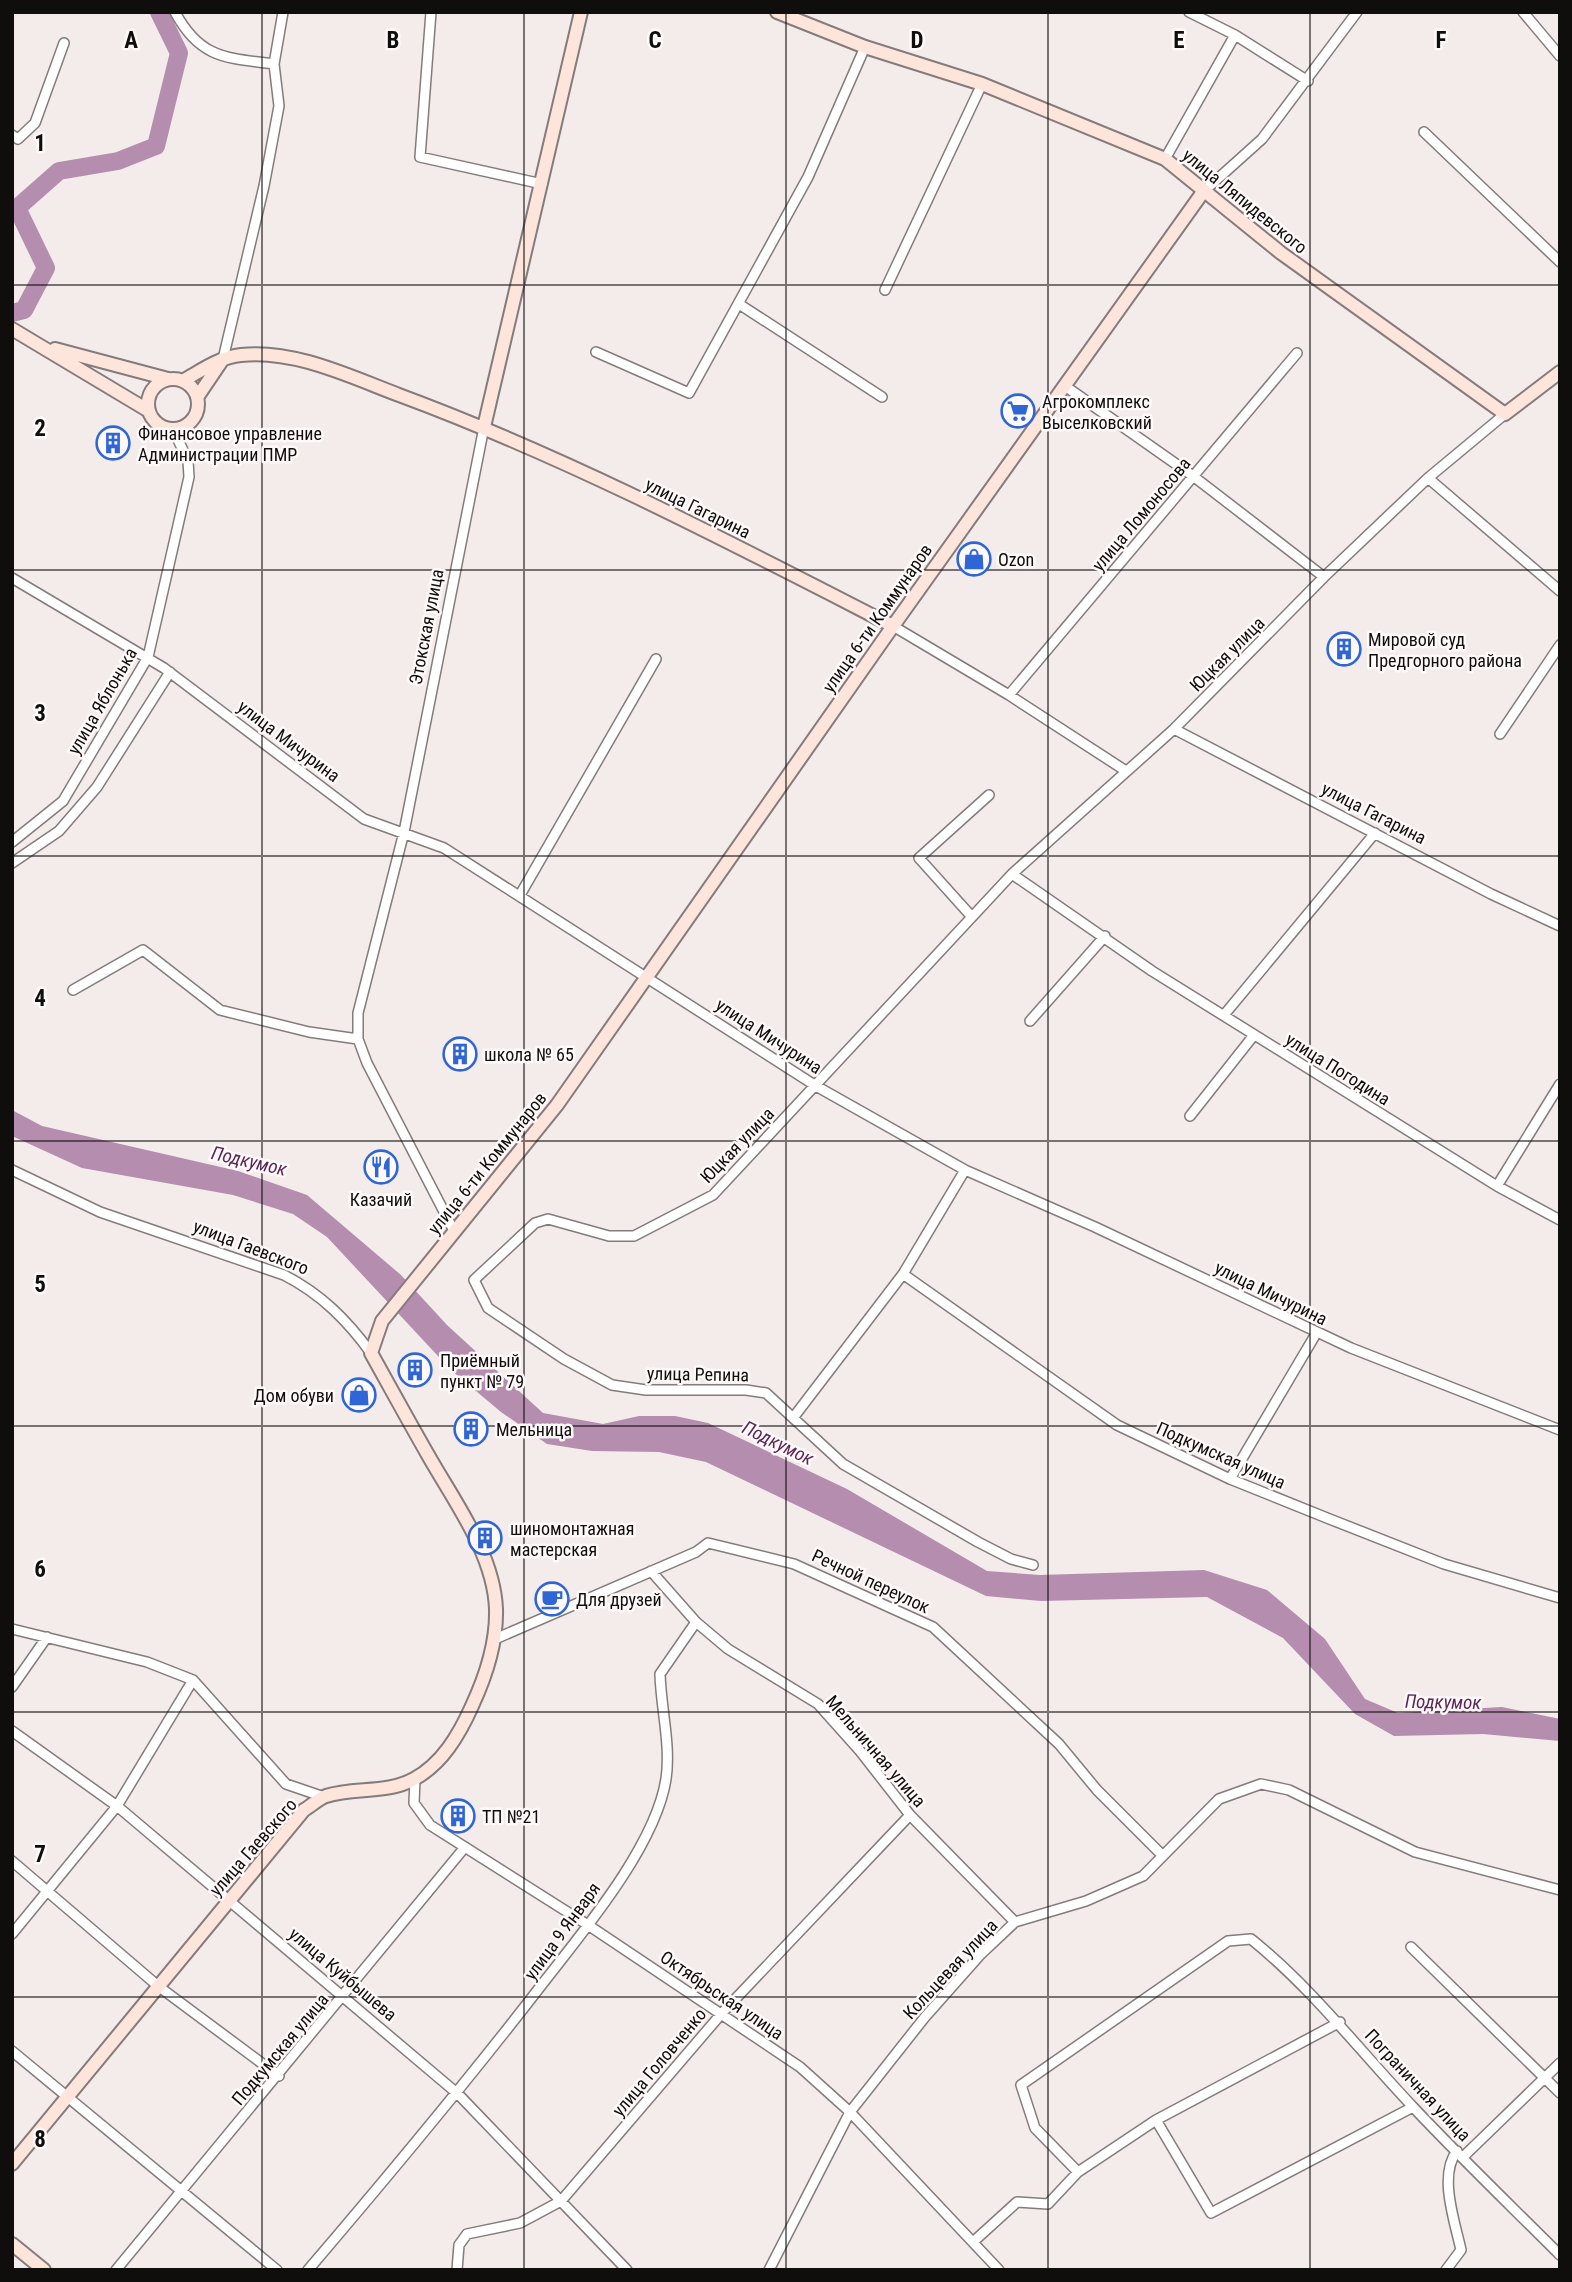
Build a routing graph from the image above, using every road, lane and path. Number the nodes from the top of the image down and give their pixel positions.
1 (176, 12) edge
2 (283, 12) edge
3 (430, 12) edge
4 (581, 12) edge
5 (777, 12) edge
6 (1189, 12) edge
7 (1357, 12) edge
8 (1523, 12) edge
9 (1235, 35) junction
10 (64, 43) dead end
11 (865, 47) junction
12 (1560, 56) edge
13 (274, 64) junction
14 (1308, 81) junction
15 (982, 84) junction
16 (1424, 132) dead end
17 (12, 135) edge
18 (1165, 159) junction
19 (542, 184) junction
20 (1203, 192) junction
21 (1560, 262) edge
22 (885, 290) dead end
23 (739, 304) junction
24 (12, 329) edge
25 (41, 345) junction
26 (596, 352) dead end
27 (1297, 353) dead end
28 (223, 359) junction
29 (1560, 372) edge
30 (168, 379) junction
31 (184, 380) junction
32 (1065, 386) junction
33 (198, 397) junction
34 (882, 397) dead end
35 (149, 411) junction
36 (1504, 414) junction
37 (484, 427) junction
38 (173, 429) junction
39 (1193, 476) junction
40 (1428, 478) junction
41 (1324, 577) junction
42 (12, 578) edge
43 (1560, 591) edge
44 (893, 625) junction
45 (1560, 645) edge
46 (148, 657) junction
47 (656, 659) dead end
48 (170, 672) junction
49 (1009, 695) junction
50 (1174, 729) junction
51 (1500, 734) dead end
52 (1126, 771) junction
53 (989, 795) dead end
54 (404, 832) junction
55 (1376, 833) junction
56 (12, 842) edge
57 (12, 863) edge
58 (1012, 874) junction
59 (520, 895) junction
60 (972, 917) junction
61 (1560, 926) edge
62 (1105, 936) junction
63 (649, 978) junction
64 (73, 990) dead end
65 (1224, 1015) junction
66 (1030, 1021) dead end
67 (1254, 1035) junction
68 (358, 1040) junction
69 (1560, 1084) edge
70 (816, 1086) junction
71 (1190, 1116) dead end
72 (12, 1170) edge
73 (965, 1170) junction
74 (1497, 1186) junction
75 (1560, 1220) edge
76 (454, 1231) junction
77 (904, 1274) junction
78 (474, 1280) joint
79 (1317, 1332) junction
80 (371, 1353) junction
81 (793, 1418) junction
82 (1560, 1430) edge
83 (1230, 1479) junction
84 (1033, 1565) dead end
85 (651, 1572) junction
86 (1559, 1599) edge
87 (696, 1622) junction
88 (12, 1629) edge
89 (47, 1637) junction
90 (495, 1639) junction
91 (193, 1680) junction
92 (12, 1687) edge
93 (12, 1731) edge
94 (415, 1779) junction
95 (324, 1797) junction
96 (117, 1806) junction
97 (910, 1815) junction
98 (465, 1847) junction
99 (1163, 1856) junction
100 (12, 1861) edge
101 (1560, 1890) edge
102 (50, 1891) junction
103 (230, 1900) junction
104 (1015, 1922) junction
105 (588, 1925) junction
106 (12, 1934) edge
107 (1411, 1947) dead end
108 (158, 1986) junction
109 (345, 1996) junction
110 (722, 2013) junction
111 (1339, 2022) junction
112 (12, 2051) edge
113 (1560, 2063) edge
114 (279, 2076) junction
115 (1543, 2076) junction
116 (1560, 2093) edge
117 (458, 2094) junction
118 (67, 2096) junction
119 (1413, 2107) junction
120 (850, 2112) junction
121 (1156, 2120) junction
122 (1460, 2154) junction
123 (12, 2164) edge
124 (1078, 2172) junction
125 (181, 2191) junction
126 (561, 2202) junction
127 (973, 2242) junction
128 (12, 2244) edge
129 (1560, 2255) edge
130 (44, 2270) edge
131 (116, 2270) edge
132 (277, 2270) edge
133 (308, 2270) edge
134 (457, 2270) edge
135 (627, 2270) edge
136 (769, 2270) edge
137 (999, 2270) edge
138 (1446, 2270) edge

1 - 13 street
2 - 13 street
3 - 19 street
4 - 19 main road, Этокская улица
5 - 11 main road, улица Ляпидевского
6 - 9 street
7 - 14 street, улица 6-ти Коммунаров
8 - 12 street
9 - 14 street
9 - 18 street
10 - 17 street
11 - 15 main road, улица Ляпидевского
11 - 23 street
13 - 28 street
14 - 20 street, улица 6-ти Коммунаров
15 - 18 main road, улица Ляпидевского
15 - 22 street
16 - 21 street
18 - 20 main road, улица Ляпидевского
19 - 37 main road, Этокская улица
20 - 32 main road, улица 6-ти Коммунаров
20 - 36 main road, улица Ляпидевского
23 - 26 street
23 - 34 street
24 - 25 main road
25 - 30 main road
25 - 35 main road
27 - 39 street, улица Ломоносова
28 - 31 main road, улица Гагарина
28 - 33 main road
28 - 37 main road, улица Гагарина
29 - 36 main road
30 - 31 main road
30 - 35 main road
31 - 33 main road
32 - 39 street
32 - 44 main road, улица 6-ти Коммунаров
33 - 38 main road
35 - 38 main road
36 - 40 street, Юцкая улица
37 - 44 main road, улица Гагарина
37 - 54 street, Этокская улица
38 - 46 street, улица Яблонька
39 - 41 street
39 - 49 street, улица Ломоносова
40 - 41 street, Юцкая улица
40 - 43 street
41 - 50 street, Юцкая улица
42 - 46 street, улица Мичурина
44 - 49 street, улица Гагарина
44 - 63 main road, улица 6-ти Коммунаров
45 - 51 street
46 - 48 street, улица Мичурина
46 - 56 street, улица Яблонька
47 - 59 street
48 - 54 street, улица Мичурина
48 - 57 street
49 - 52 street, улица Гагарина
50 - 52 street, Юцкая улица
50 - 55 street, улица Гагарина
52 - 58 street, Юцкая улица
53 - 60 street
54 - 59 street, улица Мичурина
54 - 68 street, Этокская улица
55 - 61 street, улица Гагарина
55 - 65 street
58 - 60 street, Юцкая улица
58 - 62 street, улица Погодина
59 - 63 street, улица Мичурина
60 - 70 street, Юцкая улица
62 - 65 street, улица Погодина
62 - 66 street
63 - 70 street, улица Мичурина
63 - 76 main road, улица 6-ти Коммунаров
64 - 68 street
65 - 67 street, улица Погодина
67 - 71 street
67 - 74 street, улица Погодина
68 - 76 street, Этокская улица
69 - 74 street
70 - 73 street, улица Мичурина
70 - 78 street, Юцкая улица
72 - 80 street, улица Гаевского
73 - 77 street
73 - 79 street, улица Мичурина
74 - 75 street, улица Погодина
76 - 80 main road, улица 6-ти Коммунаров
77 - 81 street
77 - 83 street, Подкумская улица
78 - 81 street, улица Репина
79 - 82 street, улица Мичурина
79 - 83 street
80 - 90 main road, улица Гаевского
81 - 84 street, улица Репина
83 - 86 street, Подкумская улица
85 - 87 street
85 - 90 street, Речной переулок
85 - 99 street, Речной переулок
87 - 97 street, Мельничная улица
87 - 105 street, улица 9 Января
88 - 89 street
89 - 91 street
89 - 92 street
90 - 94 main road, улица Гаевского
91 - 95 street
91 - 96 street
93 - 96 street, улица Куйбышева
94 - 95 main road, улица Гаевского
94 - 98 street, Октябрьская улица
95 - 103 main road, улица Гаевского
96 - 102 street
96 - 103 street, улица Куйбышева
97 - 104 street, Мельничная улица
97 - 110 street, улица Головченко
98 - 105 street, Октябрьская улица
98 - 109 street, Подкумская улица
99 - 101 street, Кольцевая улица
99 - 104 street, Кольцевая улица
100 - 102 street
102 - 106 street
102 - 108 street
103 - 108 main road, улица Гаевского
103 - 109 street, улица Куйбышева
104 - 120 street, Кольцевая улица
105 - 110 street, Октябрьская улица
105 - 117 street, улица 9 Января
107 - 115 street
108 - 114 street
108 - 118 main road, улица Гаевского
109 - 114 street, Подкумская улица
109 - 117 street, улица Куйбышева
110 - 120 street, Октябрьская улица
110 - 126 street, улица Головченко
111 - 119 street, Пограничная улица
111 - 121 street
111 - 124 street, Пограничная улица
112 - 118 street
113 - 115 street
114 - 125 street, Подкумская улица
115 - 116 street
115 - 122 street
117 - 126 street, улица Куйбышева
117 - 133 street, улица 9 Января
118 - 123 main road, улица Гаевского
118 - 125 street
119 - 121 street
119 - 122 street, Пограничная улица
120 - 127 street, Октябрьская улица
120 - 136 street, Кольцевая улица
121 - 124 street
122 - 129 street, Пограничная улица
122 - 138 street
124 - 127 street
125 - 131 street, Подкумская улица
125 - 132 street
126 - 134 street, улица Головченко
126 - 135 street, улица Куйбышева
127 - 137 street, Октябрьская улица
128 - 130 main road

